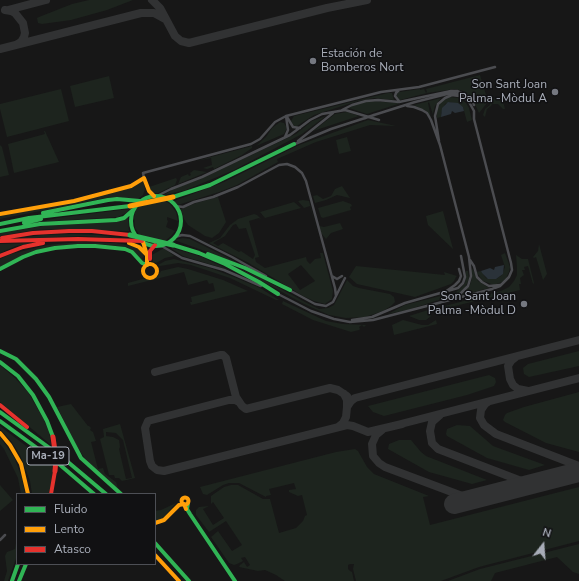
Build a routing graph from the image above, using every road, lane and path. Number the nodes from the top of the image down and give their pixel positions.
1 (495, 67) dead end
2 (400, 89) junction
3 (388, 90) junction
4 (395, 96) junction
5 (401, 101) junction
6 (472, 105) junction
7 (404, 106) junction
8 (342, 110) junction
9 (474, 110) junction
10 (335, 111) junction
11 (292, 114) junction
12 (286, 116) junction
13 (379, 120) dead end
14 (275, 122) junction
15 (288, 123) junction
16 (301, 128) junction
17 (285, 137) junction
18 (294, 144) junction
19 (440, 145) junction
20 (145, 181) junction
21 (156, 196) junction
22 (142, 200) junction
23 (175, 206) junction
24 (131, 208) junction
25 (72, 213) junction
26 (0, 214) edge
27 (29, 218) junction
28 (0, 224) edge
29 (0, 231) edge
30 (175, 237) junction
31 (0, 240) edge
32 (61, 240) junction
33 (122, 241) junction
34 (142, 241) junction
35 (158, 245) junction
36 (188, 249) junction
37 (147, 255) junction
38 (0, 256) edge
39 (460, 256) dead end
40 (469, 259) junction
41 (461, 260) junction
42 (147, 266) junction
43 (0, 269) edge
44 (459, 269) dead end
45 (332, 275) junction
46 (342, 276) dead end
47 (345, 278) dead end
48 (503, 284) junction
49 (290, 290) junction
50 (442, 293) junction
51 (278, 294) junction
52 (336, 296) junction
53 (434, 305) junction
54 (350, 322) junction
55 (0, 350) edge
56 (0, 362) edge
57 (0, 405) edge
58 (0, 412) edge
59 (0, 421) edge
60 (0, 432) edge
61 (40, 440) junction
62 (28, 493) edge
63 (51, 493) edge
64 (93, 493) edge
65 (105, 493) edge
66 (120, 493) edge
67 (156, 523) edge
68 (5, 534) dead end
69 (0, 540) edge
70 (156, 545) edge
71 (156, 556) edge
72 (18, 565) edge
73 (26, 565) edge
74 (12, 581) edge
75 (19, 581) edge
76 (178, 581) edge
77 (189, 581) edge
78 (235, 581) edge

1 - 2 street
2 - 3 street
2 - 4 street
3 - 4 street
3 - 11 street
4 - 5 street
5 - 8 street
5 - 9 street
6 - 7 street
6 - 9 street
6 - 19 street
7 - 18 street, bridge
7 - 19 street
8 - 10 street
8 - 13 street
9 - 48 street
10 - 16 street
10 - 18 street
11 - 12 street
11 - 15 street
12 - 14 street
12 - 15 street
14 - 15 street
14 - 20 street
15 - 16 street
15 - 17 street
16 - 17 street
17 - 21 street
18 - 24 main road, bridge
19 - 40 street
20 - 21 main road
20 - 22 main road
20 - 26 main road
21 - 22 main road
21 - 23 main road
22 - 24 main road
22 - 27 main road
23 - 30 main road
23 - 45 street
24 - 25 main road
24 - 29 main road
24 - 34 main road
25 - 27 main road
25 - 29 main road
27 - 28 main road
30 - 35 main road
30 - 49 street
31 - 32 main road
31 - 36 main road, bridge
32 - 33 main road
32 - 38 main road
33 - 34 main road
33 - 37 main road
34 - 35 main road
34 - 37 main road
35 - 42 main road
35 - 51 street
36 - 49 main road
36 - 51 main road
37 - 42 main road
39 - 41 street
40 - 41 street
40 - 48 street
40 - 53 street
41 - 50 street
42 - 43 main road
44 - 50 street
45 - 46 street
45 - 52 street
47 - 52 street
48 - 53 street
49 - 52 street
50 - 54 street
51 - 54 street
53 - 54 street
55 - 66 main road
56 - 63 main road, bridge
57 - 61 main road
58 - 61 main road, Ma-19
59 - 64 main road, Ma-19
60 - 62 main road
61 - 65 main road, Ma-19
67 - 78 main road
68 - 69 street
70 - 77 main road
71 - 76 main road
72 - 74 main road
73 - 75 main road

